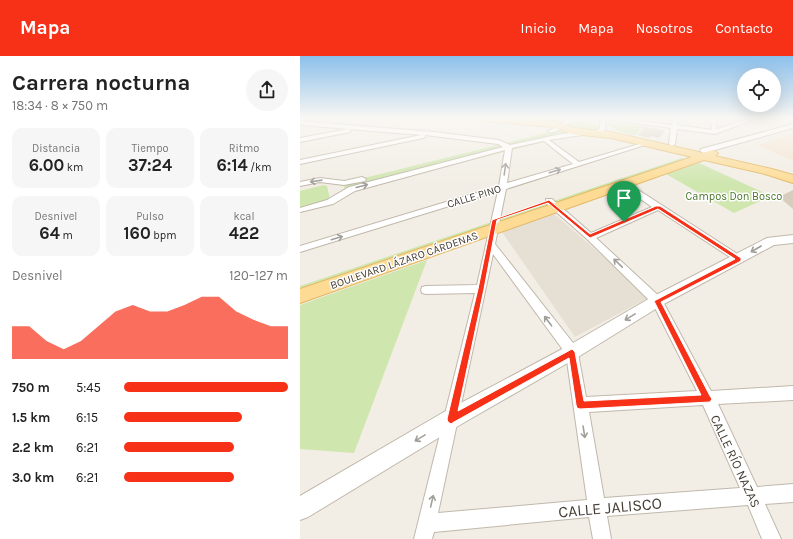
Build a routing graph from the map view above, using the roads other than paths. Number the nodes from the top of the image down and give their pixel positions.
1 (403, 141) edge
2 (477, 141) edge
3 (521, 141) edge
4 (535, 141) edge
5 (546, 141) edge
6 (637, 141) edge
7 (654, 141) edge
8 (673, 141) edge
9 (746, 141) edge
10 (760, 141) edge
11 (648, 143) junction
12 (672, 144) junction
13 (507, 145) junction
14 (727, 150) junction
15 (703, 154) junction
16 (736, 158) junction
17 (300, 162) edge
18 (578, 164) junction
19 (793, 175) edge
20 (793, 179) edge
21 (338, 182) junction
22 (300, 184) edge
23 (622, 184) junction
24 (502, 187) junction
25 (340, 196) junction
26 (553, 204) junction
27 (658, 207) junction
28 (300, 210) edge
29 (493, 231) junction
30 (590, 236) junction
31 (793, 239) edge
32 (300, 249) edge
33 (739, 259) junction
34 (300, 285) edge
35 (481, 289) junction
36 (426, 290) dead end
37 (300, 296) edge
38 (657, 301) junction
39 (572, 352) junction
40 (793, 393) edge
41 (708, 399) junction
42 (580, 405) junction
43 (451, 419) junction
44 (793, 493) edge
45 (752, 496) junction
46 (596, 508) junction
47 (300, 509) edge
48 (425, 531) edge
49 (602, 539) edge
50 (772, 539) edge

1 - 17 street
2 - 13 street
3 - 13 street
4 - 13 street
5 - 18 street
6 - 11 main road
7 - 12 main road
8 - 12 street
9 - 15 street
10 - 14 street
11 - 15 main road
11 - 18 street, CALLE PINO
12 - 15 main road
13 - 21 street
24 -> 13 street
25 -> 13 street
14 - 15 street
14 - 16 main road
15 - 16 main road
15 - 20 main road
15 - 23 main road, BOULEVARD LÁZARO CÁRDENAS
15 - 26 main road, BOULEVARD LÁZARO CÁRDENAS
16 - 19 main road
24 -> 18 street, CALLE PINO
21 -> 22 street
21 - 25 street
23 - 26 main road, BOULEVARD LÁZARO CÁRDENAS
23 - 27 street
24 - 29 street
32 -> 24 street, CALLE PINO
25 - 28 street
26 - 29 main road, BOULEVARD LÁZARO CÁRDENAS
26 - 30 street, CALLE RÍO NAZAS
27 - 30 street
27 - 33 street
29 - 34 main road, BOULEVARD LÁZARO CÁRDENAS
29 - 35 street
29 - 37 main road, BOULEVARD LÁZARO CÁRDENAS
39 -> 29 street
38 -> 30 street, CALLE RÍO NAZAS
31 -> 33 street
33 - 38 street
35 - 36 street
35 - 43 street
38 -> 39 street
38 - 41 street, CALLE RÍO NAZAS
39 - 42 street
39 - 43 street
40 - 41 street
41 - 42 street
41 - 45 street, CALLE RÍO NAZAS
42 -> 46 street
43 -> 47 street
48 -> 43 street
44 - 45 street, CALLE JALISCO
45 - 46 street, CALLE JALISCO
45 - 50 street, CALLE RÍO NAZAS
46 - 48 street, CALLE JALISCO
46 - 49 street

